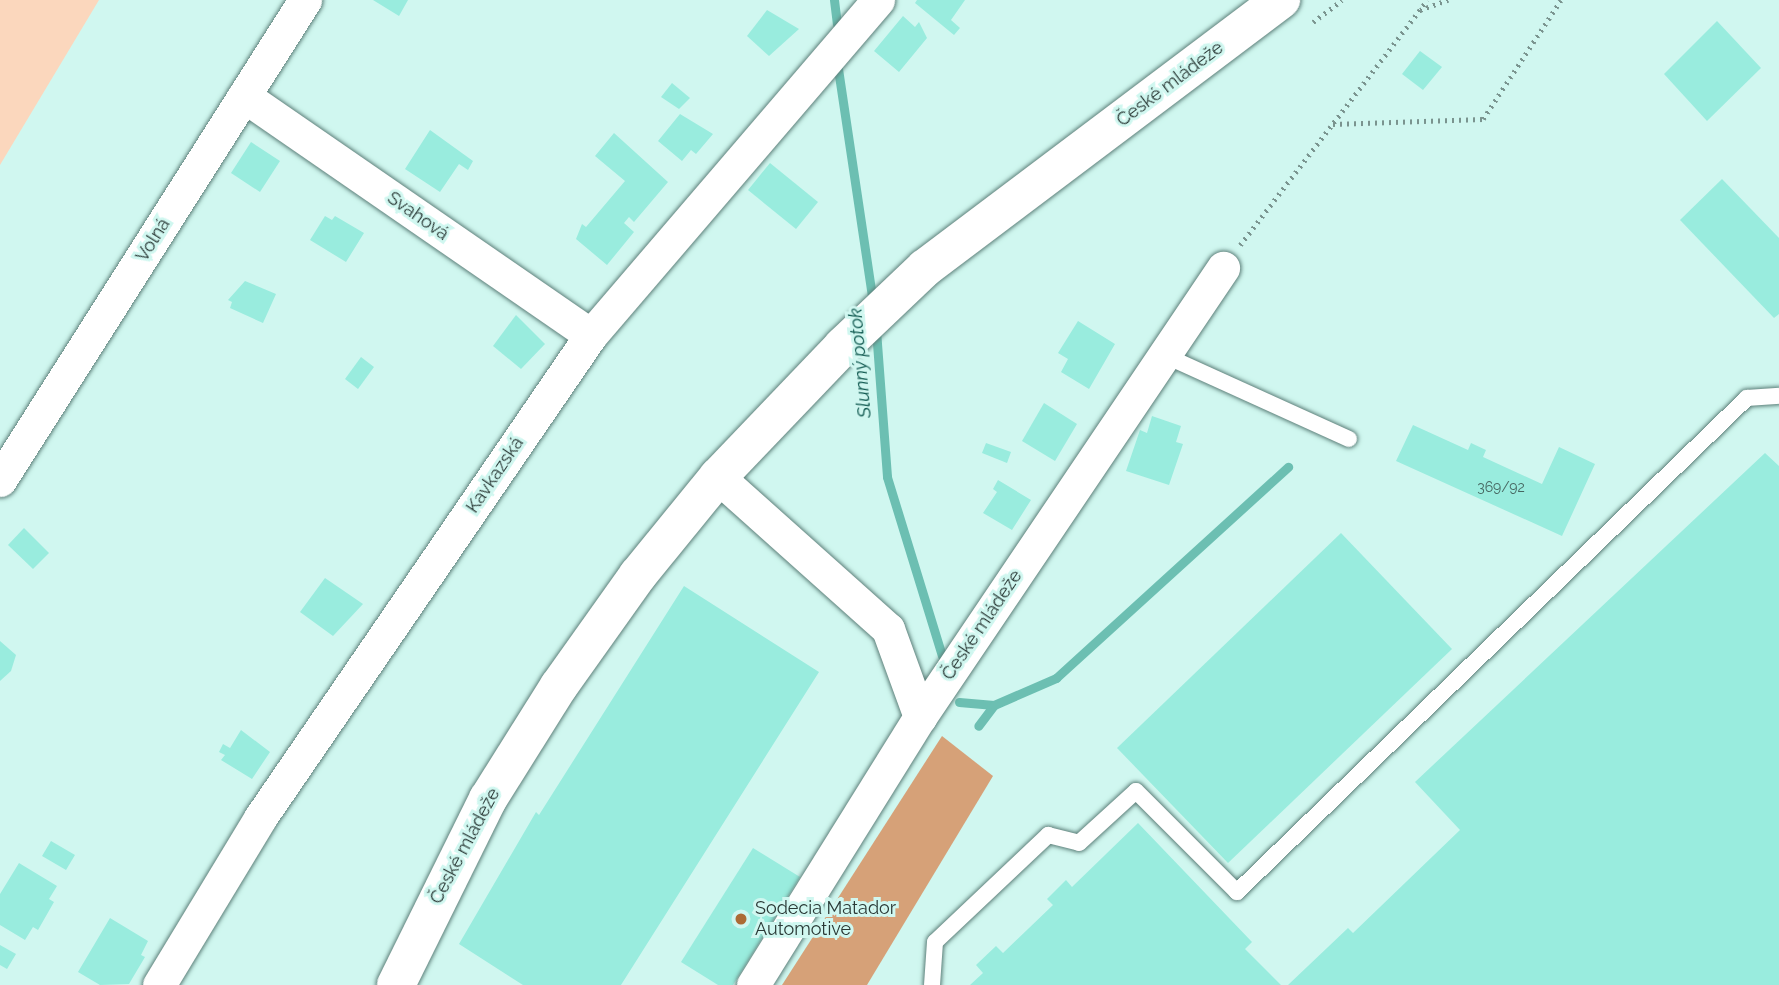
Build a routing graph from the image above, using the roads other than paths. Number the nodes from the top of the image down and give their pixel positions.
1 (306, 0) edge
2 (878, 0) edge
3 (1281, 0) edge
4 (244, 96) junction
5 (1223, 268) road end
6 (591, 335) junction
7 (1164, 355) junction
8 (1779, 396) edge
9 (1349, 439) dead end
10 (718, 477) junction
11 (0, 480) edge
12 (920, 717) junction
13 (159, 985) edge
14 (396, 985) edge
15 (753, 985) edge
16 (932, 985) edge

1 - 4 street, Volná
2 - 6 street, Kavkazská
3 - 10 street, České mládeže
4 - 6 street, Svahová
4 - 11 street, Volná
5 - 7 street, České mládeže
6 - 13 street, Kavkazská
7 - 9 lane
7 - 12 street, České mládeže
8 - 16 lane
10 - 12 street
10 - 14 street, České mládeže
12 - 15 street, České mládeže

